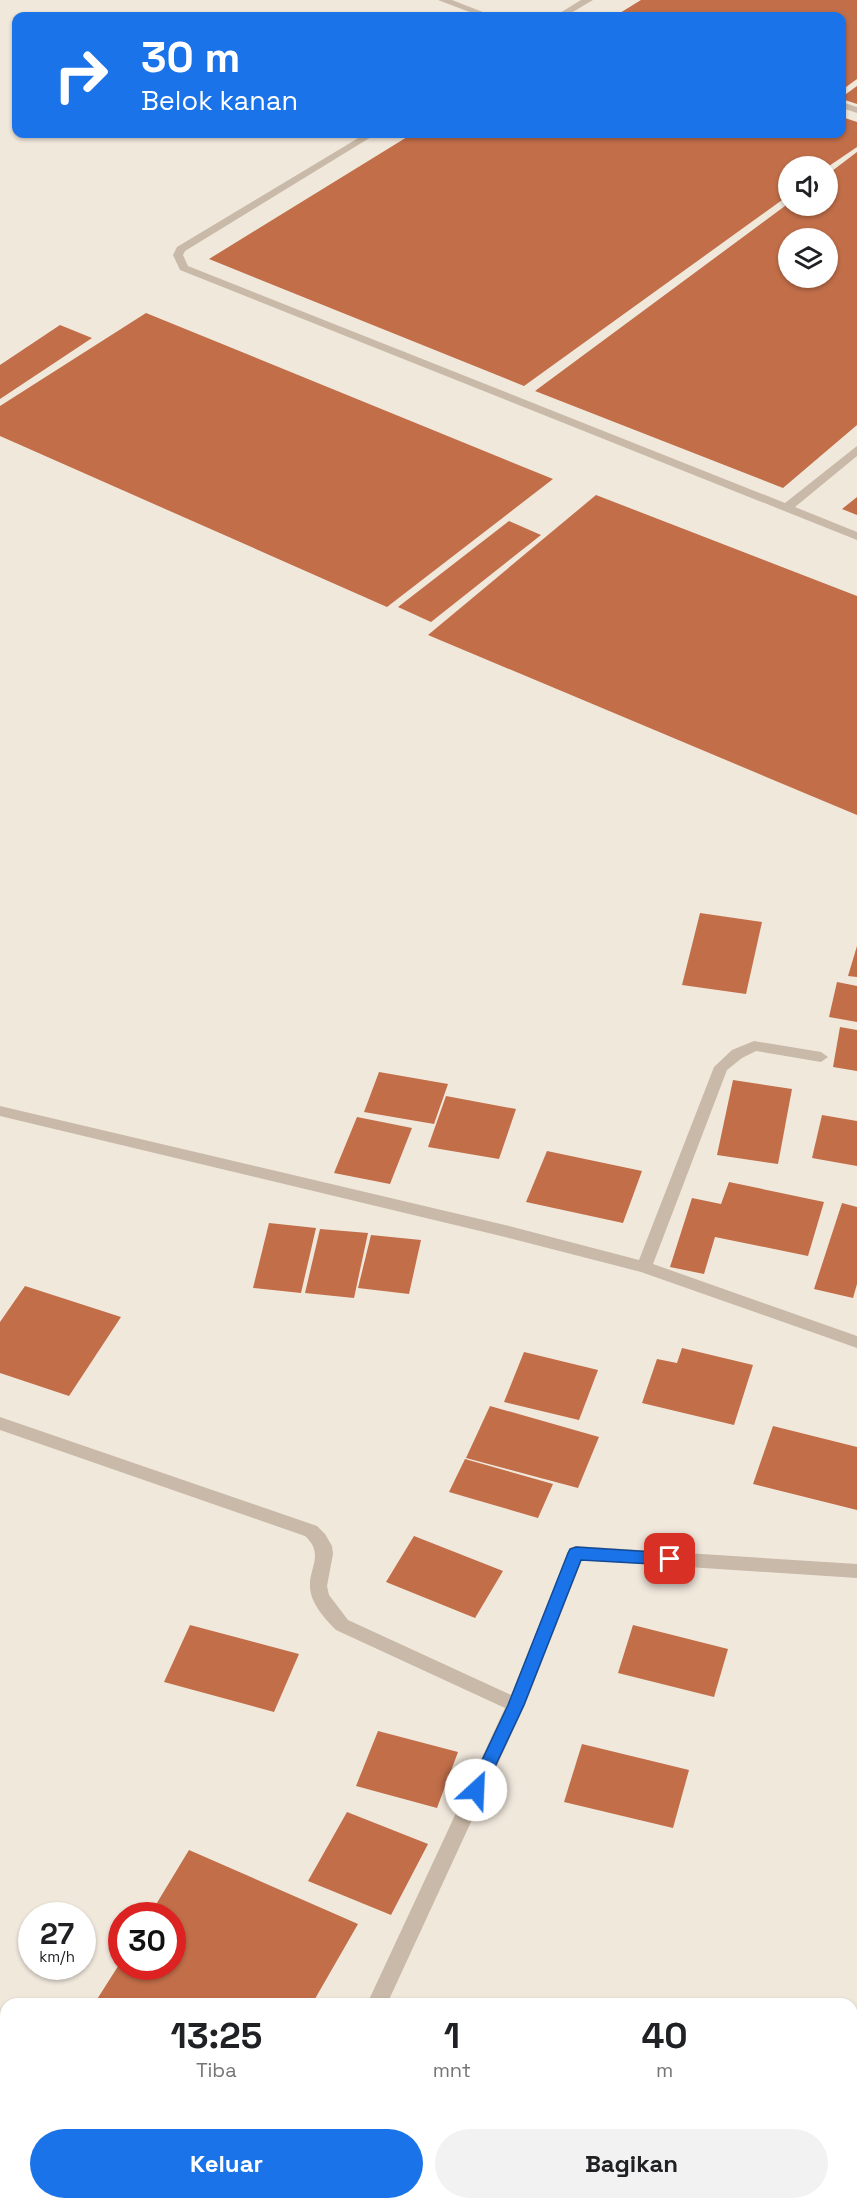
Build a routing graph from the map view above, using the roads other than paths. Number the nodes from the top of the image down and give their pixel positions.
1 (443, 0) edge
2 (588, 0) edge
3 (477, 12) edge
4 (570, 12) edge
5 (364, 138) edge
6 (857, 450) edge
7 (787, 508) junction
8 (857, 536) edge
9 (821, 1057) dead end
10 (0, 1111) edge
11 (644, 1267) junction
12 (857, 1342) edge
13 (0, 1423) edge
14 (857, 1571) edge
15 (516, 1705) junction
16 (380, 1998) edge

1 - 3 street
2 - 4 street
5 - 7 street
6 - 7 street
7 - 8 street
9 - 11 street
10 - 11 street
11 - 12 street
13 - 15 street
14 - 15 street
15 - 16 street

